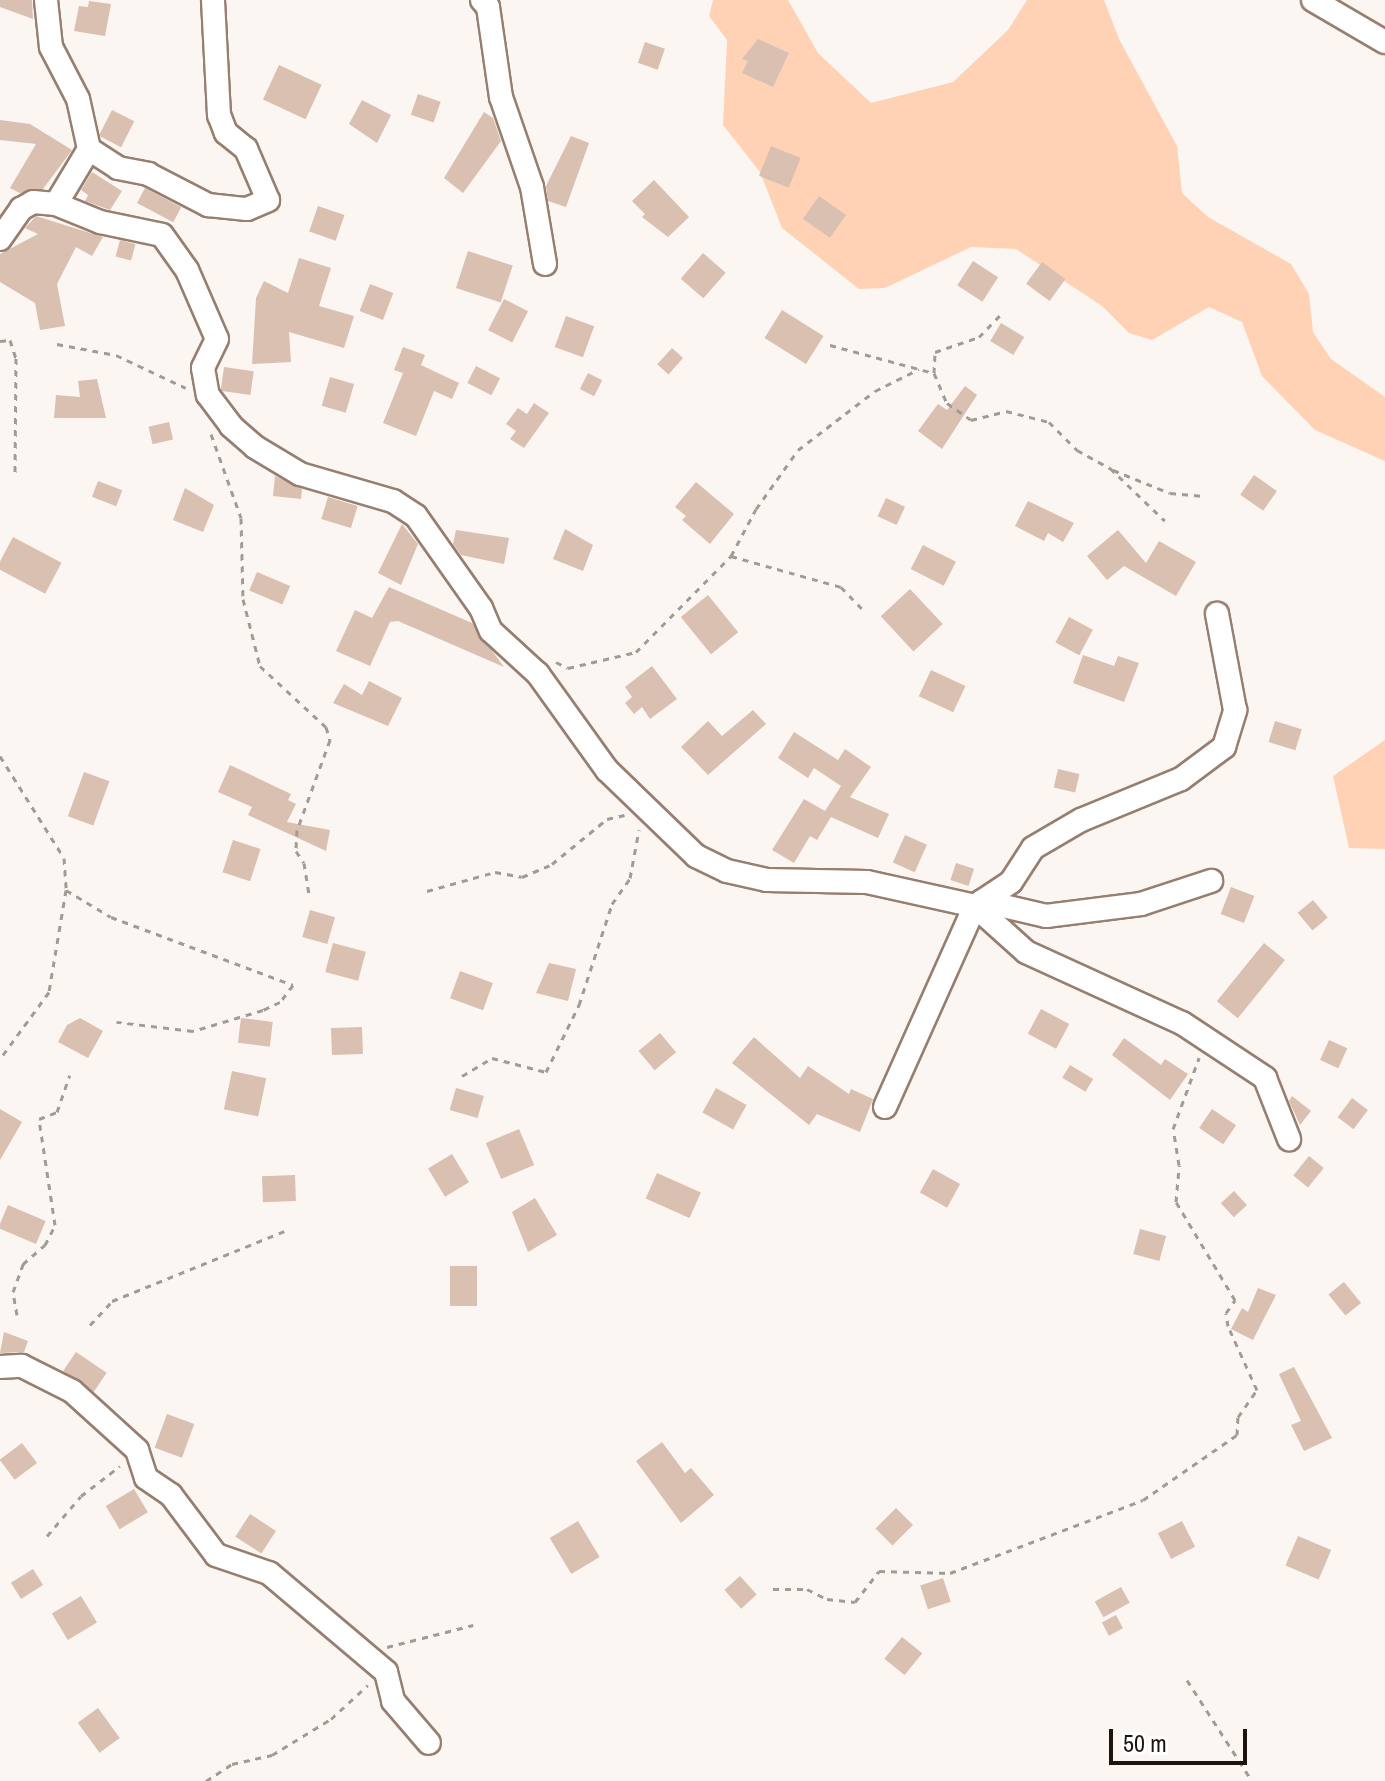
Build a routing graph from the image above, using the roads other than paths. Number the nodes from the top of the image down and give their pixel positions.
1 (46, 0) edge
2 (213, 0) edge
3 (482, 0) edge
4 (1313, 0) edge
5 (1385, 42) edge
6 (89, 149) junction
7 (56, 204) junction
8 (0, 239) edge
9 (545, 264) dead end
10 (1217, 614) dead end
11 (1211, 881) dead end
12 (978, 904) junction
13 (885, 1107) dead end
14 (1289, 1139) dead end
15 (0, 1367) edge
16 (429, 1743) dead end

1 - 6 street
2 - 6 street
3 - 9 street
4 - 5 street
6 - 7 street
7 - 8 street
7 - 12 street
10 - 12 street
11 - 12 street
12 - 13 street
12 - 14 street
15 - 16 street

